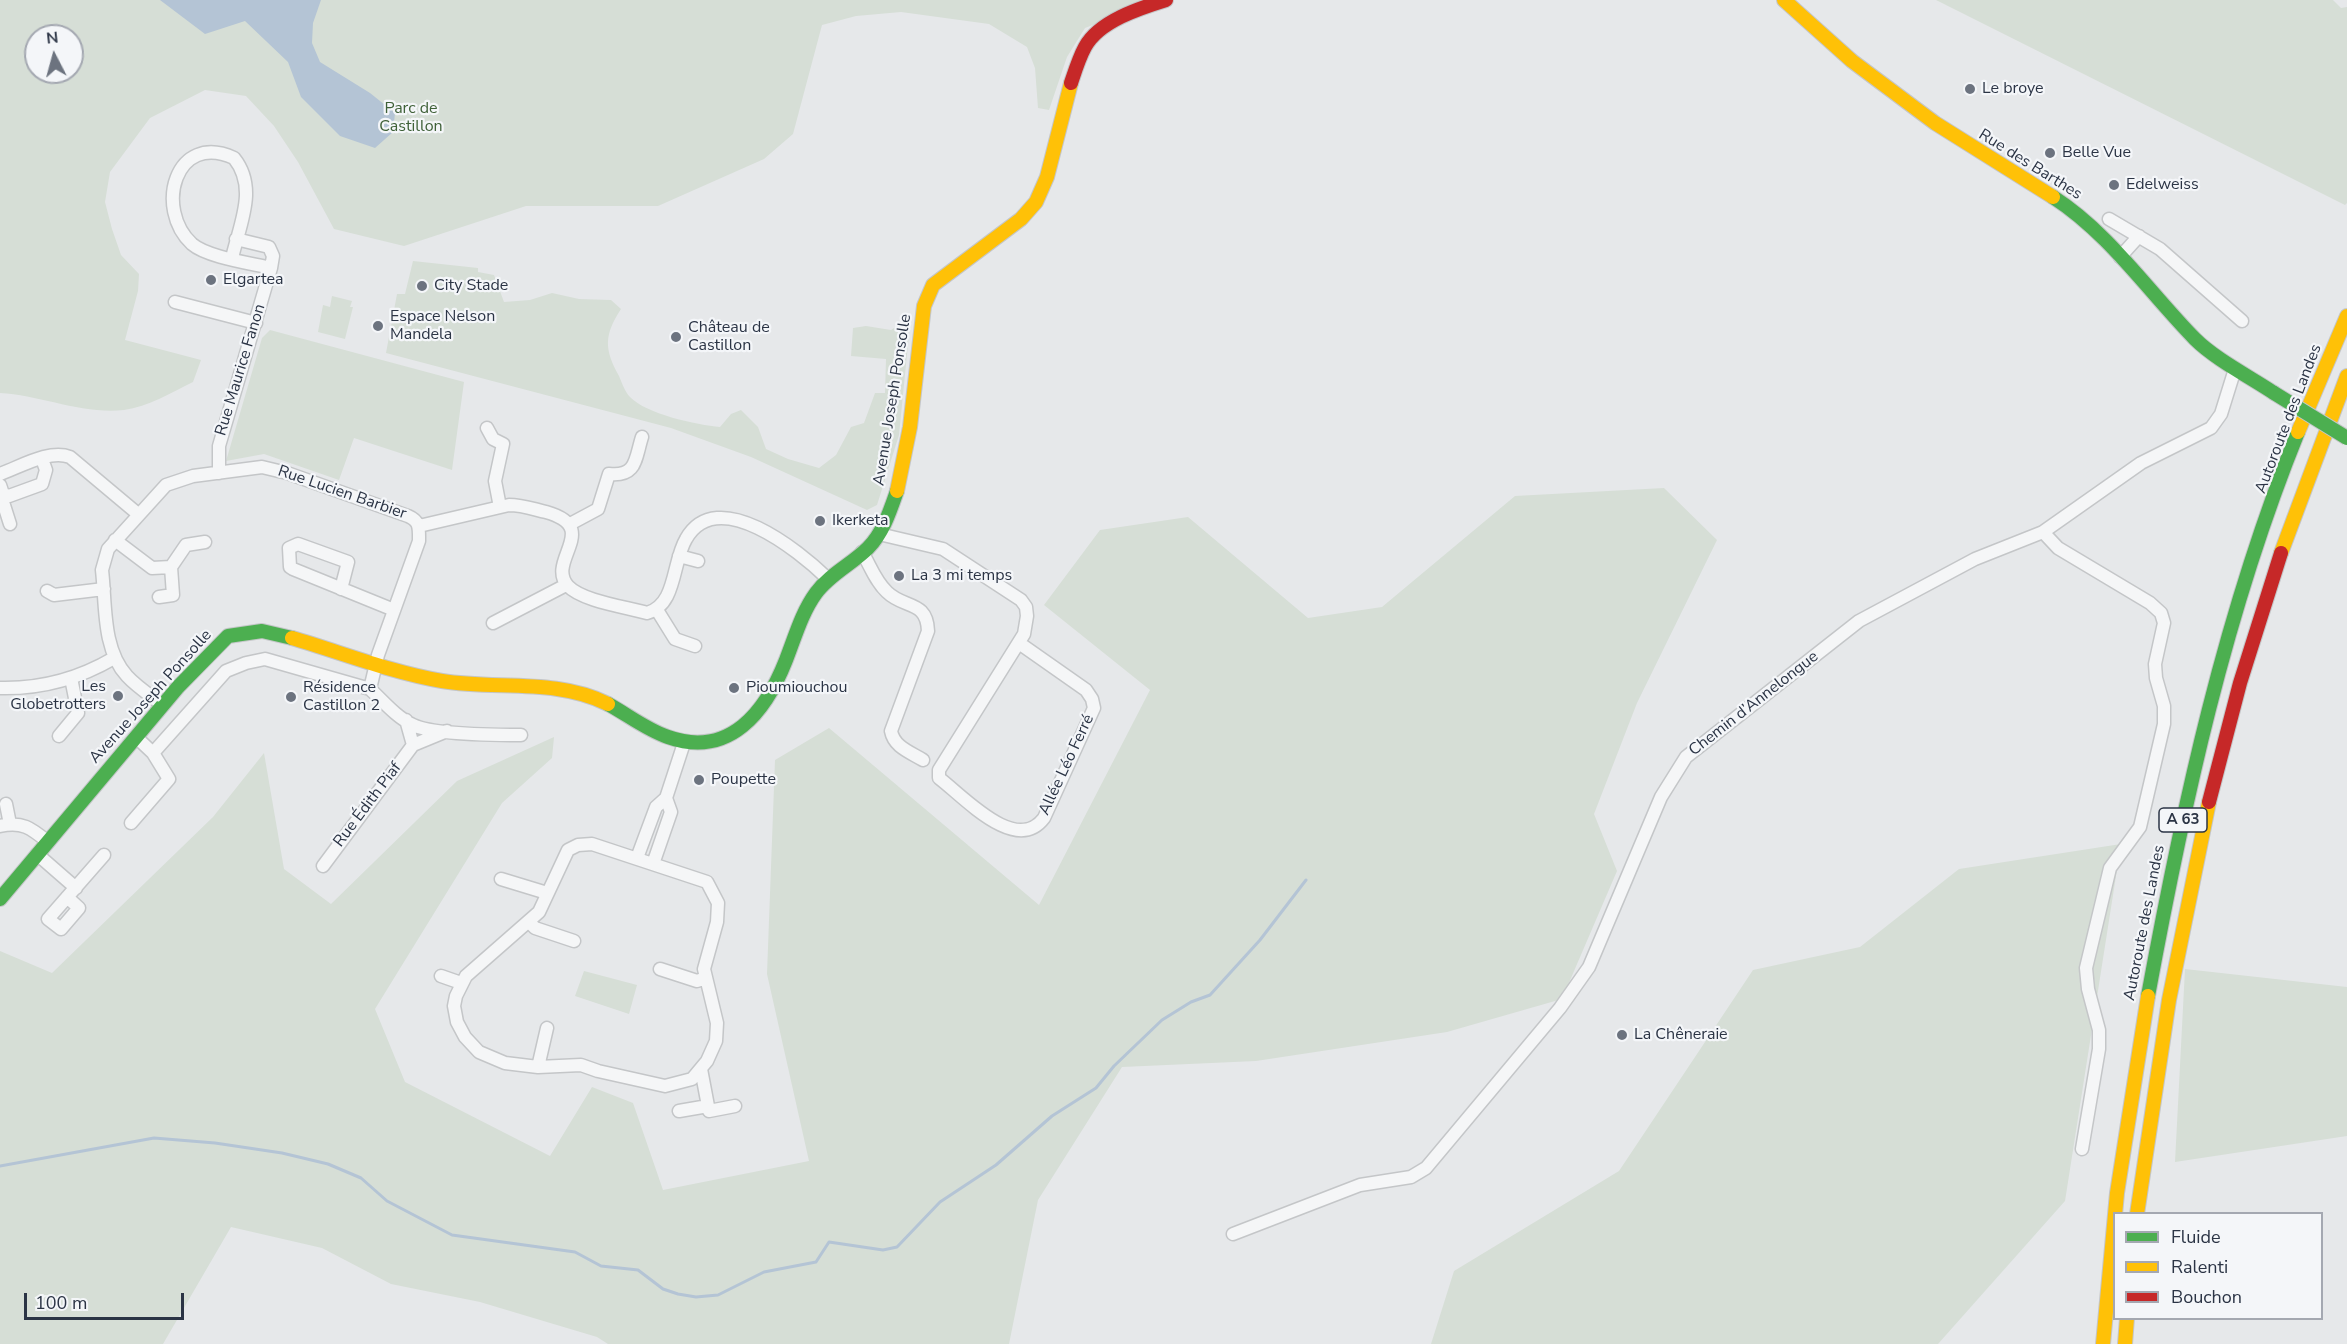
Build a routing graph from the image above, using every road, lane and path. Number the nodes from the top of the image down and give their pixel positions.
1 (1166, 0) edge
2 (1784, 0) edge
3 (2109, 219) dead end
4 (2139, 236) junction
5 (236, 239) junction
6 (2120, 257) junction
7 (231, 258) junction
8 (271, 268) junction
9 (175, 302) dead end
10 (2347, 316) edge
11 (2242, 321) dead end
12 (256, 323) junction
13 (2235, 369) junction
14 (2347, 376) edge
15 (487, 428) dead end
16 (642, 437) dead end
17 (2347, 438) edge
18 (42, 459) junction
19 (219, 472) junction
20 (0, 474) edge
21 (2, 489) edge
22 (500, 507) junction
23 (138, 514) junction
24 (10, 524) dead end
25 (570, 524) junction
26 (419, 526) junction
27 (2043, 532) junction
28 (879, 534) junction
29 (115, 540) junction
30 (205, 542) dead end
31 (862, 552) junction
32 (679, 556) junction
33 (698, 561) dead end
34 (171, 567) junction
35 (827, 578) junction
36 (566, 585) junction
37 (104, 588) junction
38 (341, 589) junction
39 (46, 591) dead end
40 (159, 597) dead end
41 (394, 610) junction
42 (657, 610) junction
43 (493, 622) dead end
44 (1019, 644) junction
45 (695, 646) dead end
46 (114, 658) junction
47 (376, 666) junction
48 (71, 678) junction
49 (0, 688) edge
50 (370, 688) junction
51 (163, 705) junction
52 (406, 720) junction
53 (449, 731) junction
54 (521, 735) dead end
55 (59, 736) dead end
56 (136, 737) junction
57 (684, 743) junction
58 (414, 745) junction
59 (153, 753) junction
60 (923, 760) dead end
61 (666, 798) junction
62 (6, 804) dead end
63 (131, 823) dead end
64 (5, 825) edge
65 (650, 826) junction
66 (664, 831) junction
67 (48, 842) junction
68 (37, 854) junction
69 (104, 855) dead end
70 (637, 858) junction
71 (653, 864) junction
72 (323, 866) dead end
73 (501, 879) dead end
74 (547, 893) junction
75 (0, 898) edge
76 (529, 922) junction
77 (574, 941) dead end
78 (660, 969) dead end
79 (441, 976) dead end
80 (706, 978) junction
81 (461, 983) junction
82 (547, 1028) dead end
83 (538, 1067) junction
84 (701, 1069) junction
85 (708, 1106) junction
86 (735, 1106) dead end
87 (679, 1111) dead end
88 (2082, 1149) dead end
89 (2114, 1212) edge
90 (2137, 1212) edge
91 (2113, 1221) edge
92 (1233, 1234) dead end
93 (2127, 1320) edge
94 (2103, 1344) edge
95 (2125, 1344) edge

1 - 28 main road, Avenue Joseph Ponsolle
2 - 6 main road, Rue des Barthes
3 - 4 street
4 - 6 street
4 - 11 street
5 - 7 street
5 - 7 street
5 - 8 street
6 - 13 main road, Rue des Barthes
7 - 8 street
8 - 12 street, Rue Maurice Fanon
9 - 12 street
10 - 89 main road, Autoroute des Landes / A 63
12 - 19 street, Rue Maurice Fanon
13 - 17 main road, Rue des Barthes, bridge
13 - 27 street, Chemin d’Annelongue
14 - 90 main road, A 63
15 - 22 street
16 - 25 street
18 - 20 street
18 - 21 street
18 - 23 street
19 - 23 street, Rue Lucien Barbier
19 - 26 street, Rue Lucien Barbier
21 - 24 street
22 - 25 street
22 - 26 street
23 - 29 street, Rue Lucien Barbier
25 - 36 street
26 - 41 street, Rue Lucien Barbier
27 - 88 street
27 - 92 street, Chemin d’Annelongue
28 - 31 main road, Avenue Joseph Ponsolle
28 - 44 street, Allée Léo Ferré
29 - 34 street
29 - 37 street, Rue Lucien Barbier
30 - 34 street
31 - 35 main road, Avenue Joseph Ponsolle
31 - 60 street
32 - 33 street
32 - 35 street
32 - 42 street
34 - 40 street
35 - 57 main road, Avenue Joseph Ponsolle
36 - 42 street
36 - 43 street
37 - 39 street
37 - 46 street, Rue Lucien Barbier
38 - 38 street
38 - 41 street
41 - 47 street, Rue Lucien Barbier
42 - 45 street
44 - 44 street, Allée Léo Ferré
46 - 48 street
46 - 51 street, Rue Lucien Barbier
47 - 50 street
47 - 51 main road, Avenue Joseph Ponsolle
47 - 57 main road, Avenue Joseph Ponsolle
48 - 49 street
48 - 55 street
50 - 52 street
50 - 59 street
51 - 56 main road, Avenue Joseph Ponsolle
52 - 53 street
52 - 58 street
53 - 54 street
53 - 58 street
56 - 59 street
56 - 67 main road, Avenue Joseph Ponsolle
57 - 61 street
58 - 72 street, Rue Édith Piaf
59 - 63 street
61 - 65 street
61 - 66 street
62 - 64 street
64 - 67 street
65 - 66 street
65 - 70 street
66 - 71 street
67 - 68 main road, Avenue Joseph Ponsolle
68 - 69 street
68 - 75 main road, Avenue Joseph Ponsolle
70 - 71 street
70 - 74 street
71 - 80 street
73 - 74 street
74 - 76 street
76 - 77 street
76 - 81 street
78 - 80 street
79 - 81 street
80 - 84 street
81 - 83 street
82 - 83 street
83 - 84 street
84 - 85 street
85 - 86 street
85 - 87 street
91 - 94 main road, Autoroute des Landes / A 63
93 - 95 main road

